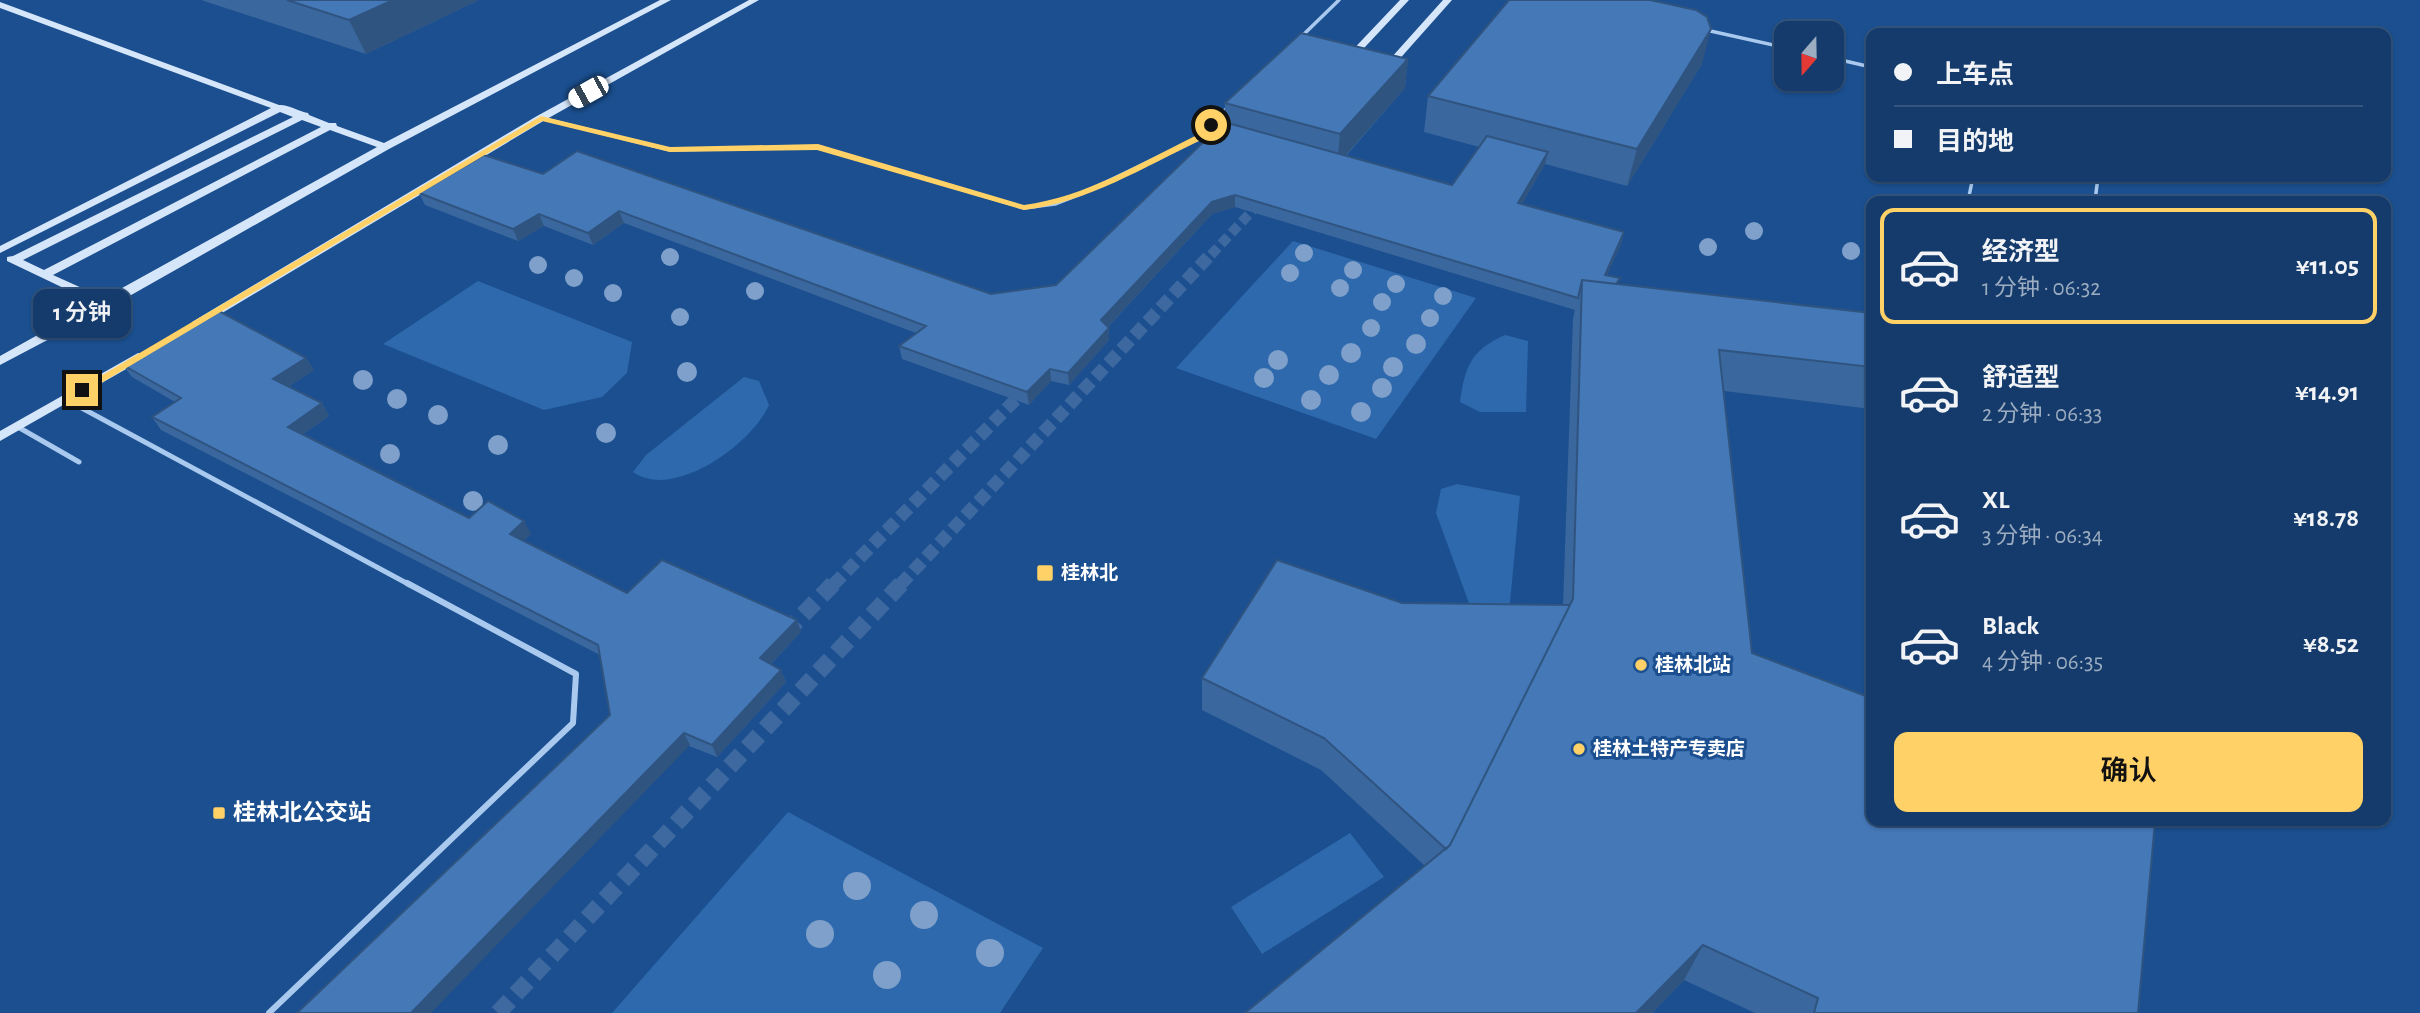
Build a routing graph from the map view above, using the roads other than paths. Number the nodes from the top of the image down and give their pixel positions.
1 (667, 0) edge
2 (755, 0) edge
3 (1339, 0) edge
4 (1405, 0) edge
5 (1448, 0) edge
6 (0, 5) edge
7 (1705, 30) edge
8 (1301, 37) edge
9 (1774, 45) edge
10 (1844, 61) edge
11 (1866, 66) edge
12 (1337, 72) edge
13 (1374, 81) edge
14 (1234, 102) edge
15 (282, 107) junction
16 (304, 115) junction
17 (541, 118) junction
18 (332, 125) junction
19 (385, 146) junction
20 (0, 252) edge
21 (15, 260) junction
22 (44, 275) junction
23 (106, 304) junction
24 (187, 328) edge
25 (152, 349) edge
26 (0, 361) edge
27 (65, 399) junction
28 (18, 427) junction
29 (0, 437) edge
30 (79, 462) dead end
31 (269, 1013) edge

1 - 19 main road
2 - 17 main road
3 - 8 lane
4 - 12 main road
5 - 13 main road
6 - 15 main road
7 - 9 lane
10 - 11 lane
14 - 17 lane
15 - 16 main road
15 - 20 main road
16 - 18 main road
16 - 21 main road
17 - 24 main road
18 - 19 main road
18 - 22 main road
19 - 23 main road
20 - 21 main road
21 - 22 main road
22 - 23 main road
23 - 26 main road
25 - 27 main road
27 - 28 main road
27 - 31 lane
28 - 29 main road
28 - 30 lane

